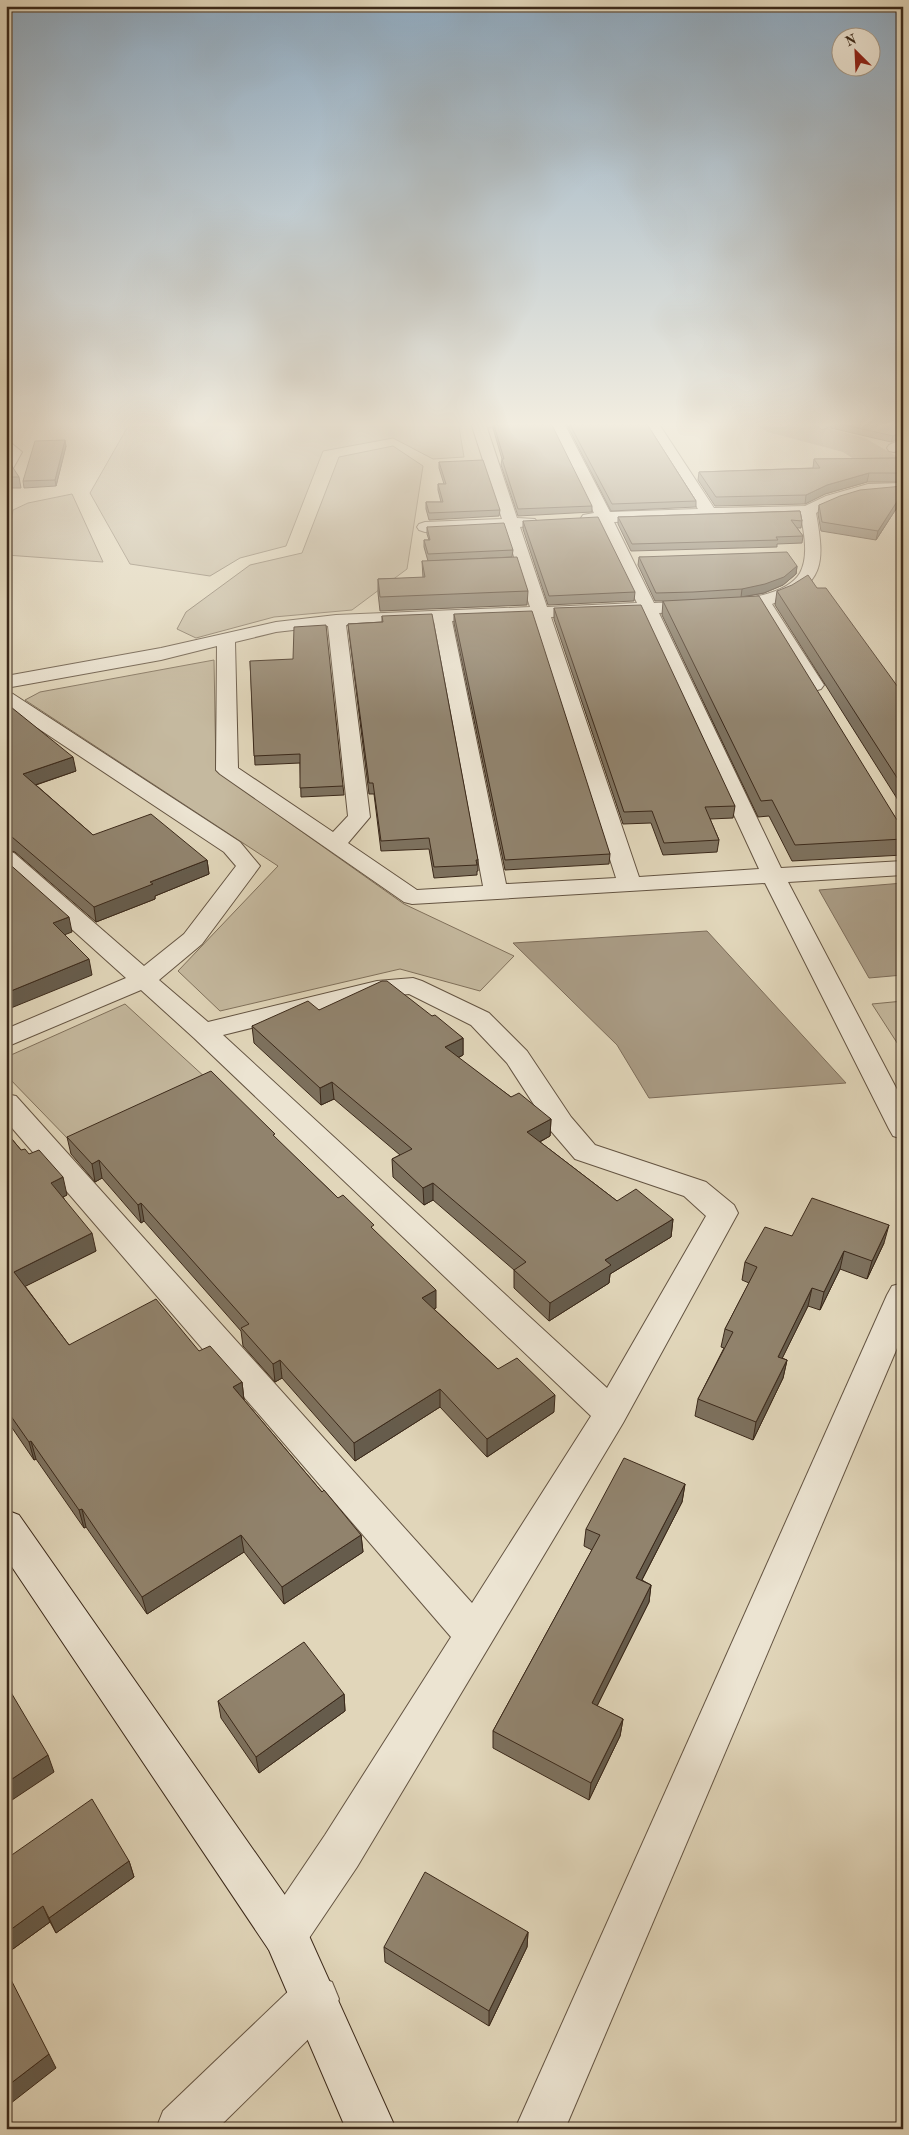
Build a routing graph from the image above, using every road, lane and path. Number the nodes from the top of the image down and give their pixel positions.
1 (540, 521) edge
2 (608, 521) edge
3 (809, 521) edge
4 (512, 523) junction
5 (425, 527) edge
6 (793, 553) dead end
7 (813, 553) junction
8 (624, 558) junction
9 (644, 558) edge
10 (526, 564) junction
11 (506, 565) edge
12 (762, 601) junction
13 (646, 608) junction
14 (540, 611) junction
15 (442, 615) junction
16 (336, 620) junction
17 (226, 640) junction
18 (6, 682) edge
19 (6, 698) edge
20 (825, 703) edge
21 (335, 844) junction
22 (6, 858) edge
23 (903, 868) edge
24 (774, 876) junction
25 (630, 884) junction
26 (496, 892) junction
27 (143, 980) junction
28 (203, 1032) junction
29 (6, 1039) edge
30 (6, 1103) edge
31 (903, 1129) edge
32 (903, 1296) edge
33 (611, 1413) junction
34 (6, 1526) edge
35 (474, 1634) junction
36 (285, 1934) junction
37 (315, 1999) junction
38 (181, 2129) edge
39 (371, 2129) edge
40 (540, 2129) edge

1 - 4 street
2 - 8 street
3 - 7 street
4 - 5 street
4 - 10 street
6 - 7 street
7 - 12 street
8 - 9 street
8 - 13 street
10 - 11 street
10 - 14 street
12 - 13 street
12 - 20 street
13 - 14 street
13 - 24 street
14 - 15 street
14 - 25 street
15 - 16 street
15 - 26 street
16 - 17 street
16 - 21 street
17 - 18 street
17 - 21 street
19 - 27 street
21 - 26 street
22 - 27 street
23 - 24 street
24 - 25 street
24 - 31 street
25 - 26 street
27 - 28 street
27 - 29 street
28 - 33 street
28 - 33 street
30 - 35 street
32 - 40 street
33 - 35 street
34 - 36 street
35 - 36 street
36 - 37 street
37 - 38 street
37 - 39 street

